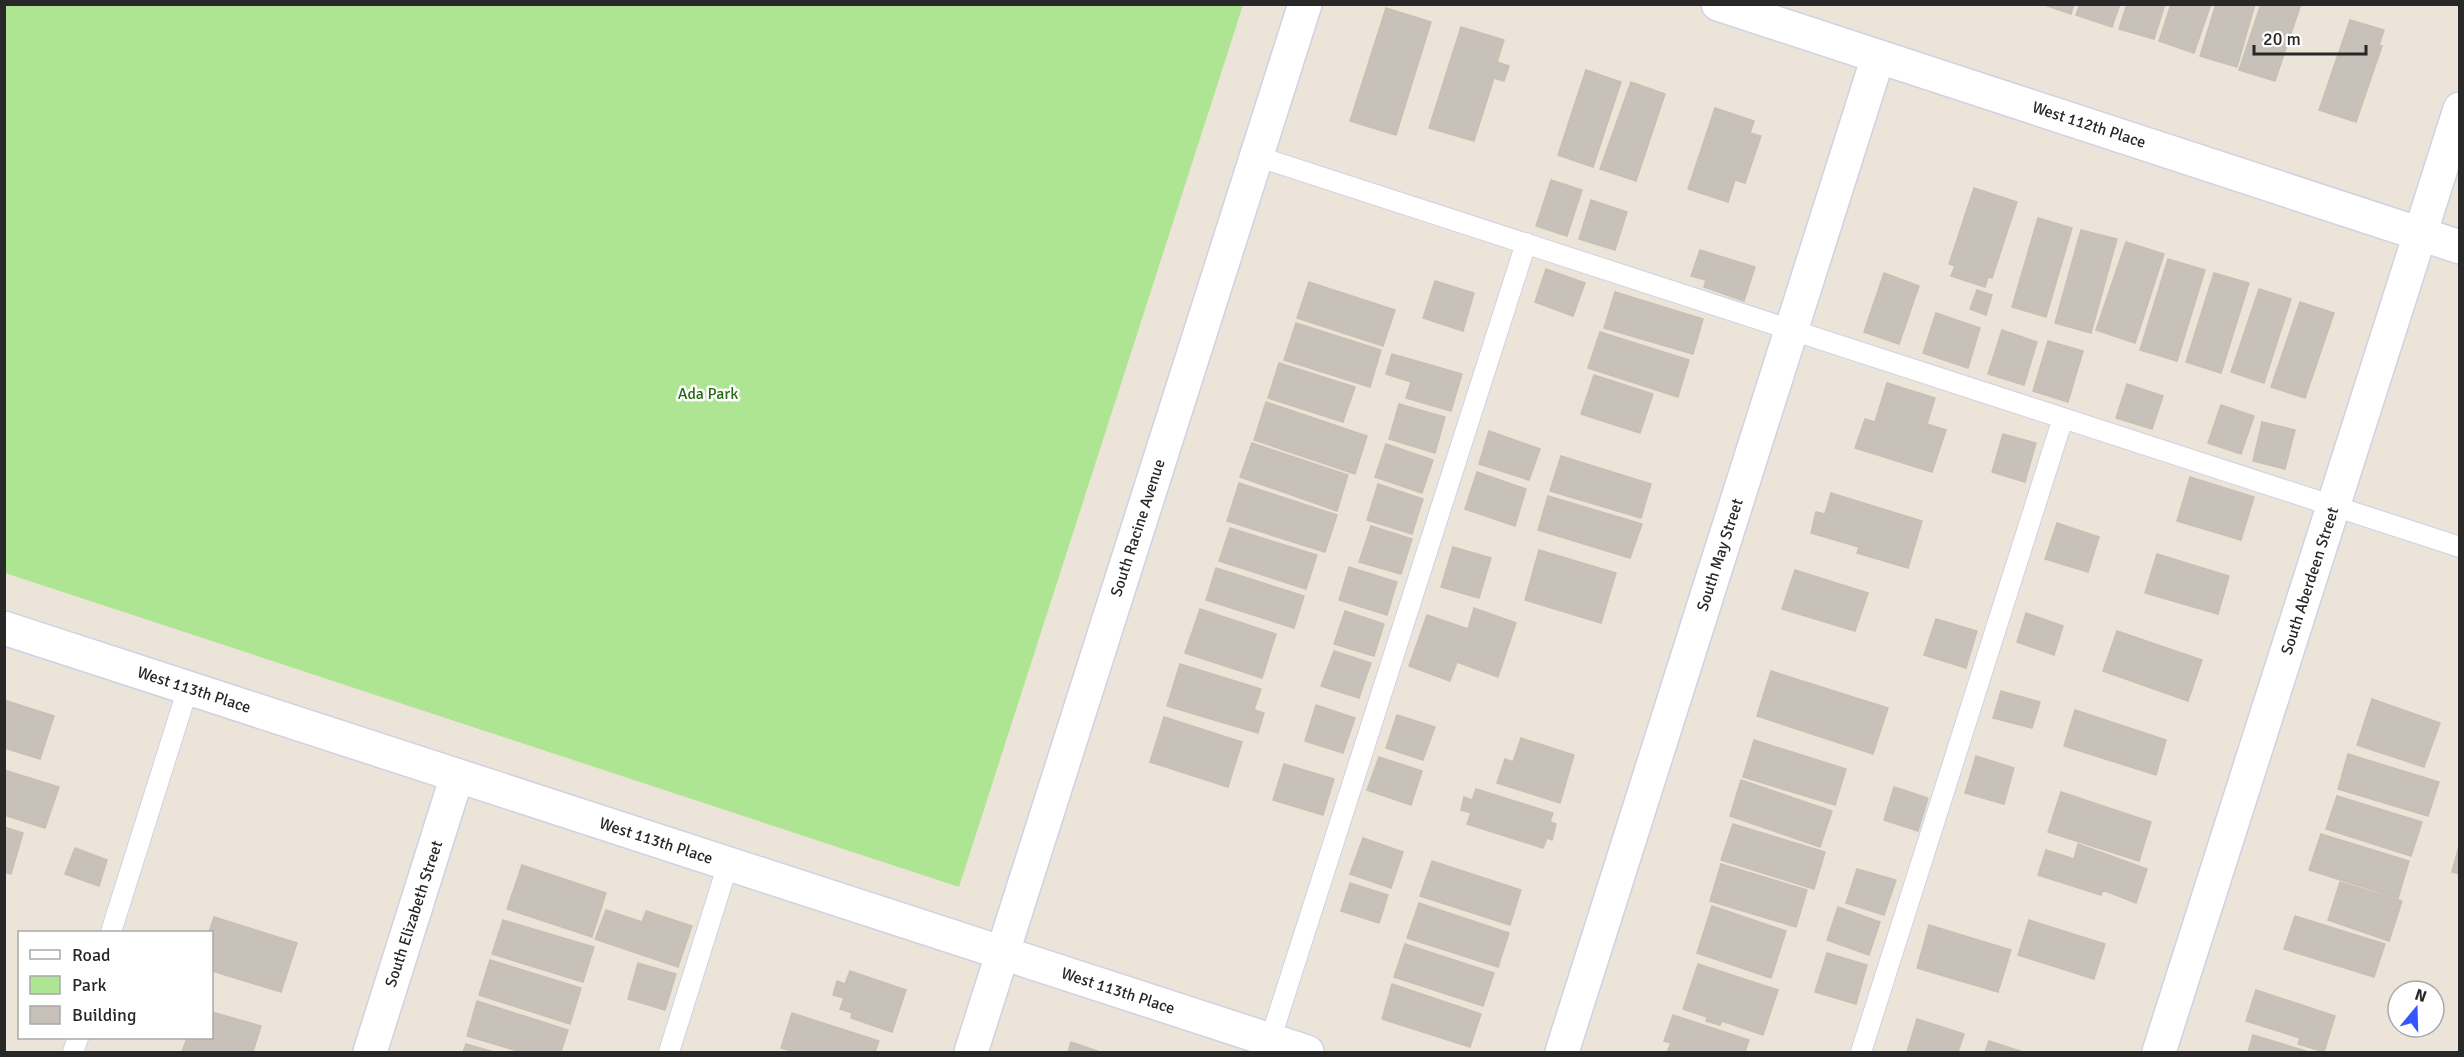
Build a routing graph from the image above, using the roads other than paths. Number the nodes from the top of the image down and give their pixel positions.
1 (1305, 4) edge
2 (1718, 4) edge
3 (1878, 57) junction
4 (2460, 109) edge
5 (1256, 156) junction
6 (2420, 233) junction
7 (1526, 243) junction
8 (2460, 246) edge
9 (1792, 330) junction
10 (2063, 418) junction
11 (2333, 506) junction
12 (2460, 547) edge
13 (4, 628) edge
14 (188, 688) junction
15 (457, 776) junction
16 (728, 864) junction
17 (112, 931) edge
18 (1003, 954) junction
19 (1268, 1047) edge
20 (370, 1053) edge
21 (669, 1053) edge
22 (971, 1053) edge
23 (1307, 1053) edge
24 (1563, 1053) edge
25 (1861, 1053) edge
26 (2159, 1053) edge

1 - 5 street, South Racine Avenue
2 - 3 street, West 112th Place
3 - 6 street, West 112th Place
3 - 9 street, South May Street
4 - 6 street, South Aberdeen Street
5 - 7 lane
5 - 18 street, South Racine Avenue
6 - 8 street, West 112th Place
6 - 11 street, South Aberdeen Street
7 - 9 lane
7 - 19 lane
9 - 10 lane
9 - 24 street, South May Street
10 - 11 lane
10 - 25 lane
11 - 12 lane
11 - 26 street, South Aberdeen Street
13 - 14 street, West 113th Place
14 - 15 street, West 113th Place
14 - 17 lane
15 - 16 street, West 113th Place
15 - 20 street, South Elizabeth Street
16 - 18 street, West 113th Place
16 - 21 lane
18 - 19 street, West 113th Place
18 - 22 street, South Racine Avenue
19 - 23 street, West 113th Place

